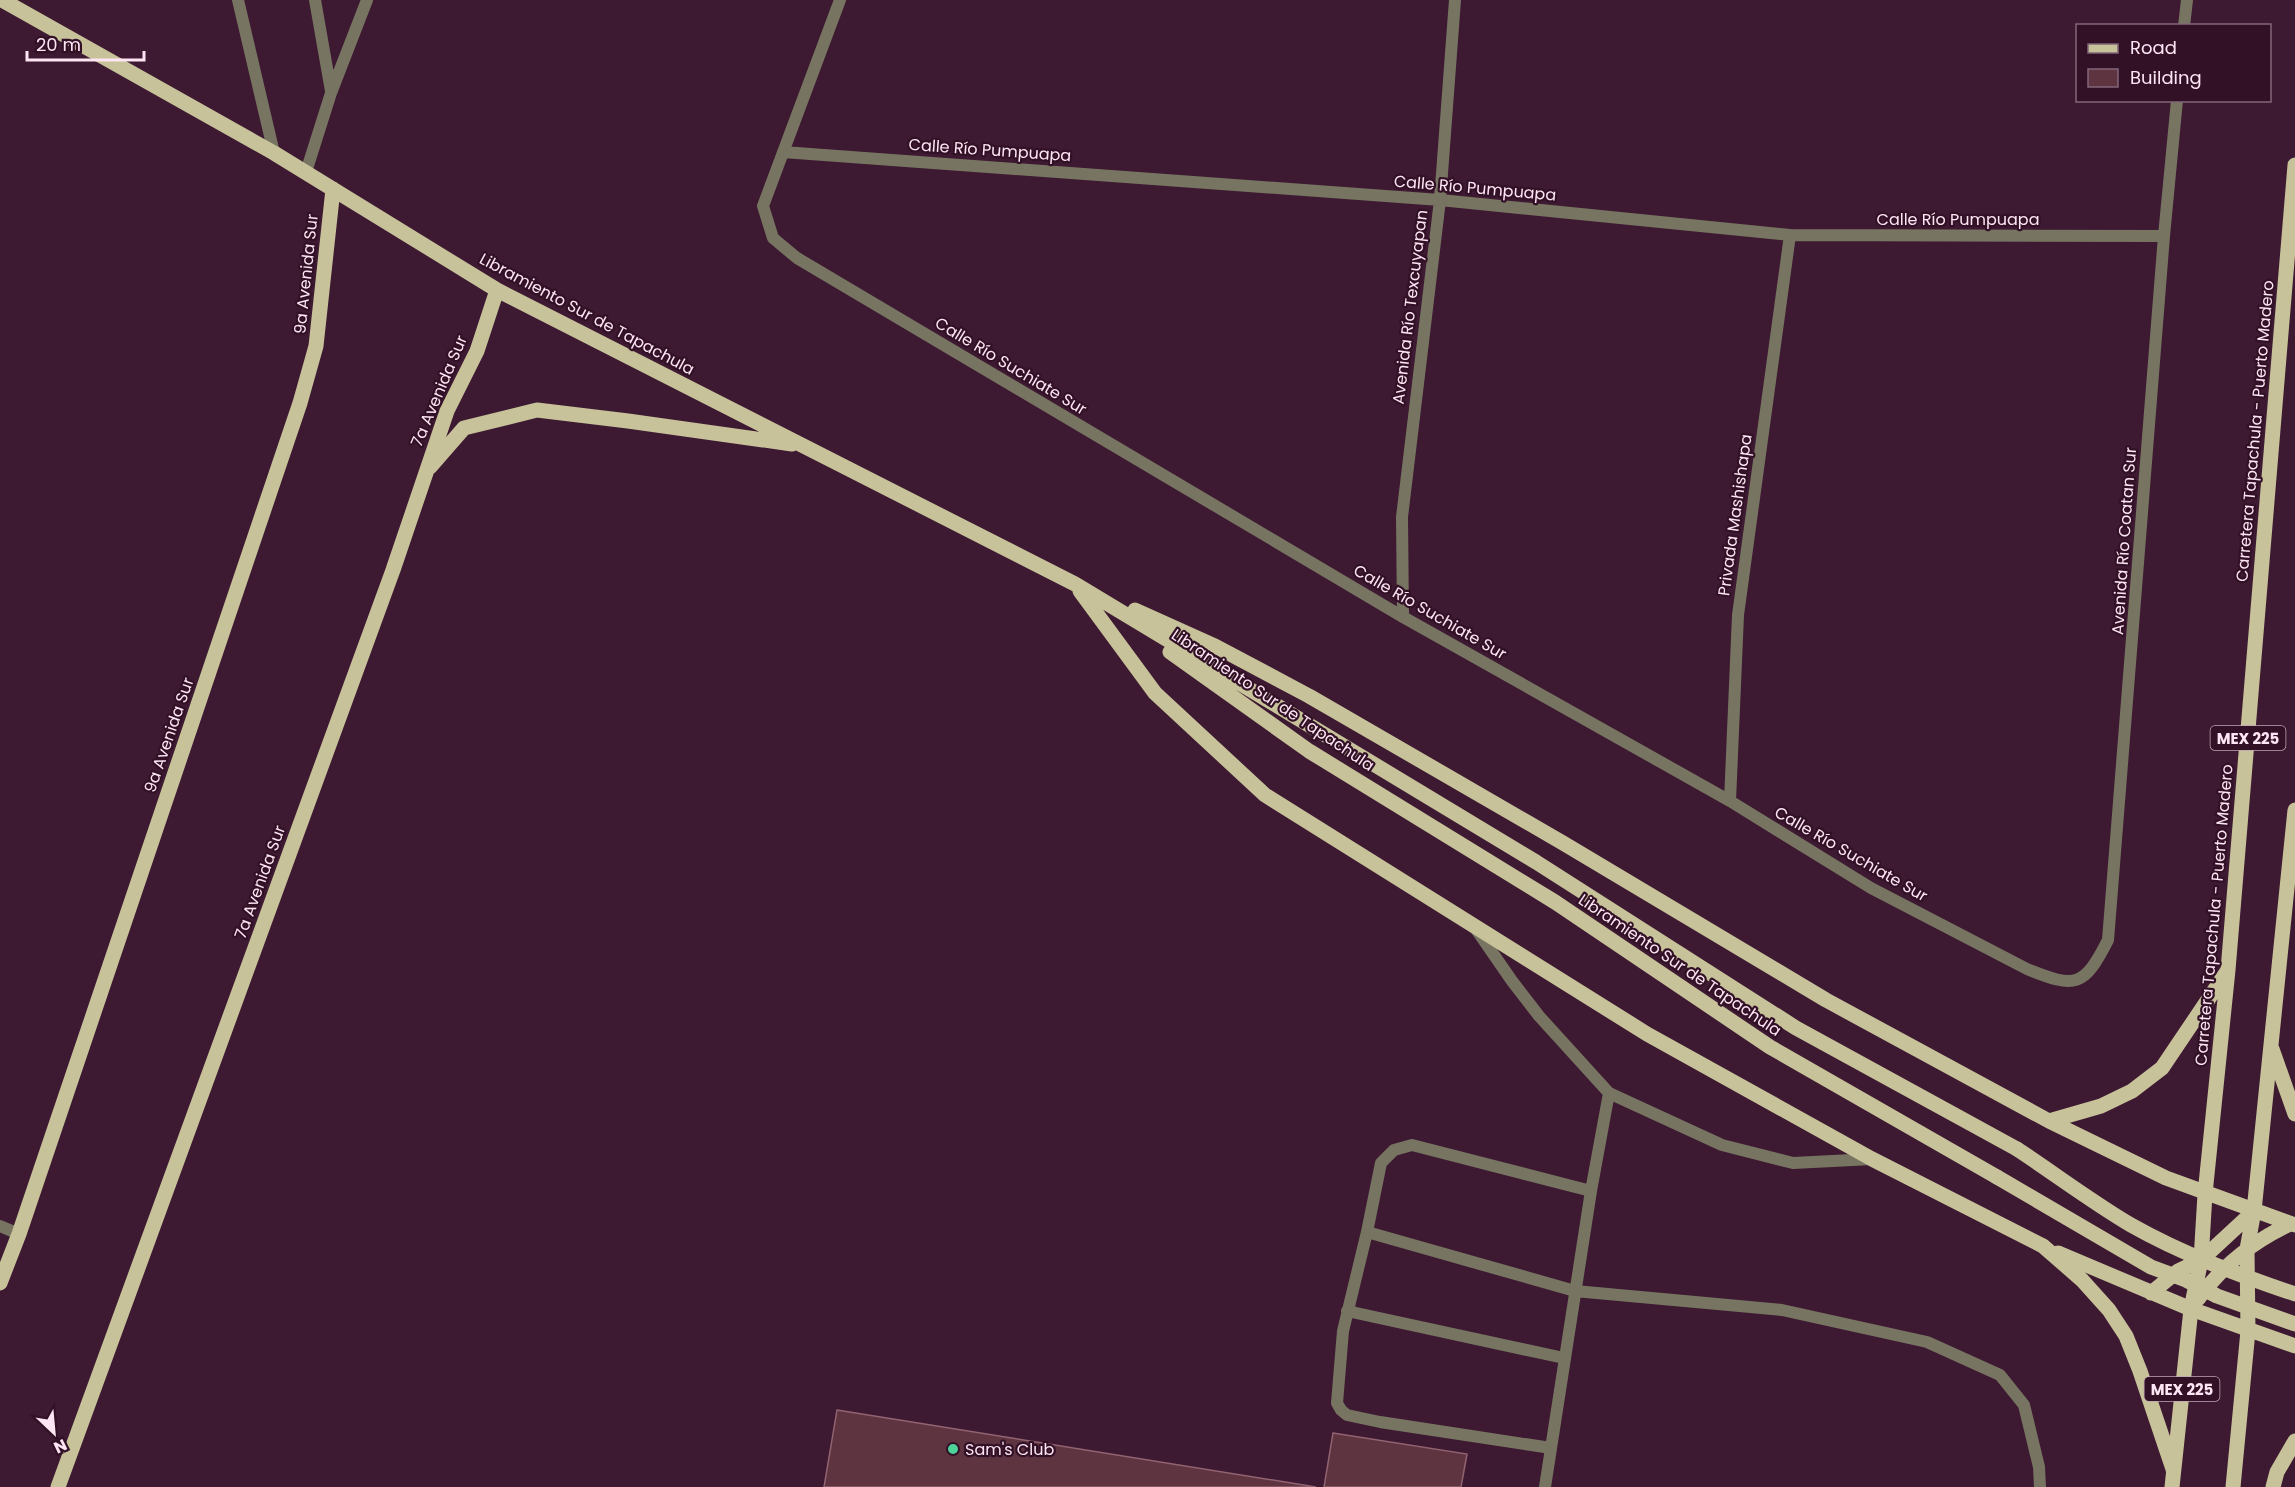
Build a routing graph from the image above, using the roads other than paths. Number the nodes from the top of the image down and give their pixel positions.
1 (2, 0) edge
2 (238, 0) edge
3 (315, 0) edge
4 (367, 0) edge
5 (840, 0) edge
6 (1455, 0) edge
7 (2187, 0) edge
8 (2184, 24) edge
9 (331, 93) junction
10 (2177, 102) edge
11 (783, 152) junction
12 (274, 153) junction
13 (2295, 165) edge
14 (306, 172) junction
15 (333, 189) junction
16 (1440, 200) junction
17 (1790, 235) junction
18 (2164, 236) junction
19 (497, 290) junction
20 (804, 446) junction
21 (424, 473) junction
22 (1075, 584) junction
23 (1402, 617) junction
24 (1730, 801) junction
25 (2295, 810) edge
26 (1472, 923) junction
27 (2228, 970) junction
28 (2084, 977) joint
29 (2271, 1043) junction
30 (1609, 1093) junction
31 (2295, 1114) edge
32 (2049, 1121) junction
33 (1872, 1159) junction
34 (1591, 1191) junction
35 (2205, 1194) junction
36 (2254, 1211) junction
37 (2293, 1225) edge
38 (0, 1226) edge
39 (1367, 1232) junction
40 (19, 1234) junction
41 (2043, 1246) junction
42 (2247, 1250) junction
43 (2202, 1260) junction
44 (0, 1283) edge
45 (1575, 1291) junction
46 (2151, 1293) junction
47 (2295, 1294) edge
48 (2191, 1309) junction
49 (1347, 1311) junction
50 (2295, 1324) edge
51 (2248, 1331) junction
52 (2295, 1346) edge
53 (1564, 1358) junction
54 (2295, 1441) edge
55 (1551, 1448) junction
56 (2173, 1469) junction
57 (58, 1487) edge
58 (1545, 1487) edge
59 (2040, 1487) edge
60 (2172, 1487) edge
61 (2234, 1487) edge
62 (2273, 1487) edge

1 - 12 main road, Libramiento Sur de Tapachula
2 - 12 street
3 - 9 street
4 - 9 street
5 - 11 street
6 - 16 street, Avenida Río Texcuyapan
7 - 8 street
9 - 14 street
10 - 18 street, Avenida Río Coatan Sur
11 - 16 street, Calle Río Pumpuapa
11 - 23 street, Calle Río Suchiate Sur
12 - 14 main road, Libramiento Sur de Tapachula
13 - 27 main road, Carretera Tapachula - Puerto Madero / MEX 225
14 - 15 main road, Libramiento Sur de Tapachula
15 - 19 main road, Libramiento Sur de Tapachula
15 - 40 main road, 9a Avenida Sur
16 - 17 street, Calle Río Pumpuapa
16 - 23 street, Avenida Río Texcuyapan
17 - 18 street, Calle Río Pumpuapa
17 - 24 street, Privada Mashishapa
18 - 28 street, Avenida Río Coatan Sur
19 - 20 main road, Libramiento Sur de Tapachula
19 - 21 main road, 7a Avenida Sur
20 - 21 main road
20 - 22 main road, Libramiento Sur de Tapachula
21 - 57 main road, 7a Avenida Sur
22 - 26 main road
22 - 32 main road
22 - 47 main road, Libramiento Sur de Tapachula, bridge
22 - 50 main road, Libramiento Sur de Tapachula, bridge
23 - 24 street, Calle Río Suchiate Sur
24 - 28 street, Calle Río Suchiate Sur
25 - 29 main road, MEX 225
26 - 30 street
26 - 33 main road
27 - 32 main road
27 - 35 main road, Carretera Tapachula - Puerto Madero / MEX 225
29 - 31 main road
29 - 36 main road, MEX 225
30 - 33 street
30 - 34 street
32 - 35 main road
33 - 41 main road
34 - 39 street
34 - 45 street
35 - 36 main road
35 - 43 main road, Carretera Tapachula - Puerto Madero / MEX 225
36 - 37 main road
36 - 42 main road, MEX 225
36 - 43 main road
37 - 42 main road
38 - 40 street
39 - 45 street
39 - 49 street
40 - 44 main road, 9a Avenida Sur
41 - 46 main road
41 - 56 main road
42 - 48 main road
42 - 51 main road, MEX 225
43 - 46 main road
43 - 48 main road, Carretera Tapachula - Puerto Madero / MEX 225
45 - 53 street
45 - 59 street
46 - 48 main road
48 - 51 main road
48 - 56 main road, Carretera Tapachula - Puerto Madero / MEX 225
49 - 53 street
49 - 55 street
51 - 52 main road
51 - 61 main road, MEX 225
53 - 55 street
54 - 62 main road
55 - 58 street
56 - 60 main road, Carretera Tapachula - Puerto Madero / MEX 225

